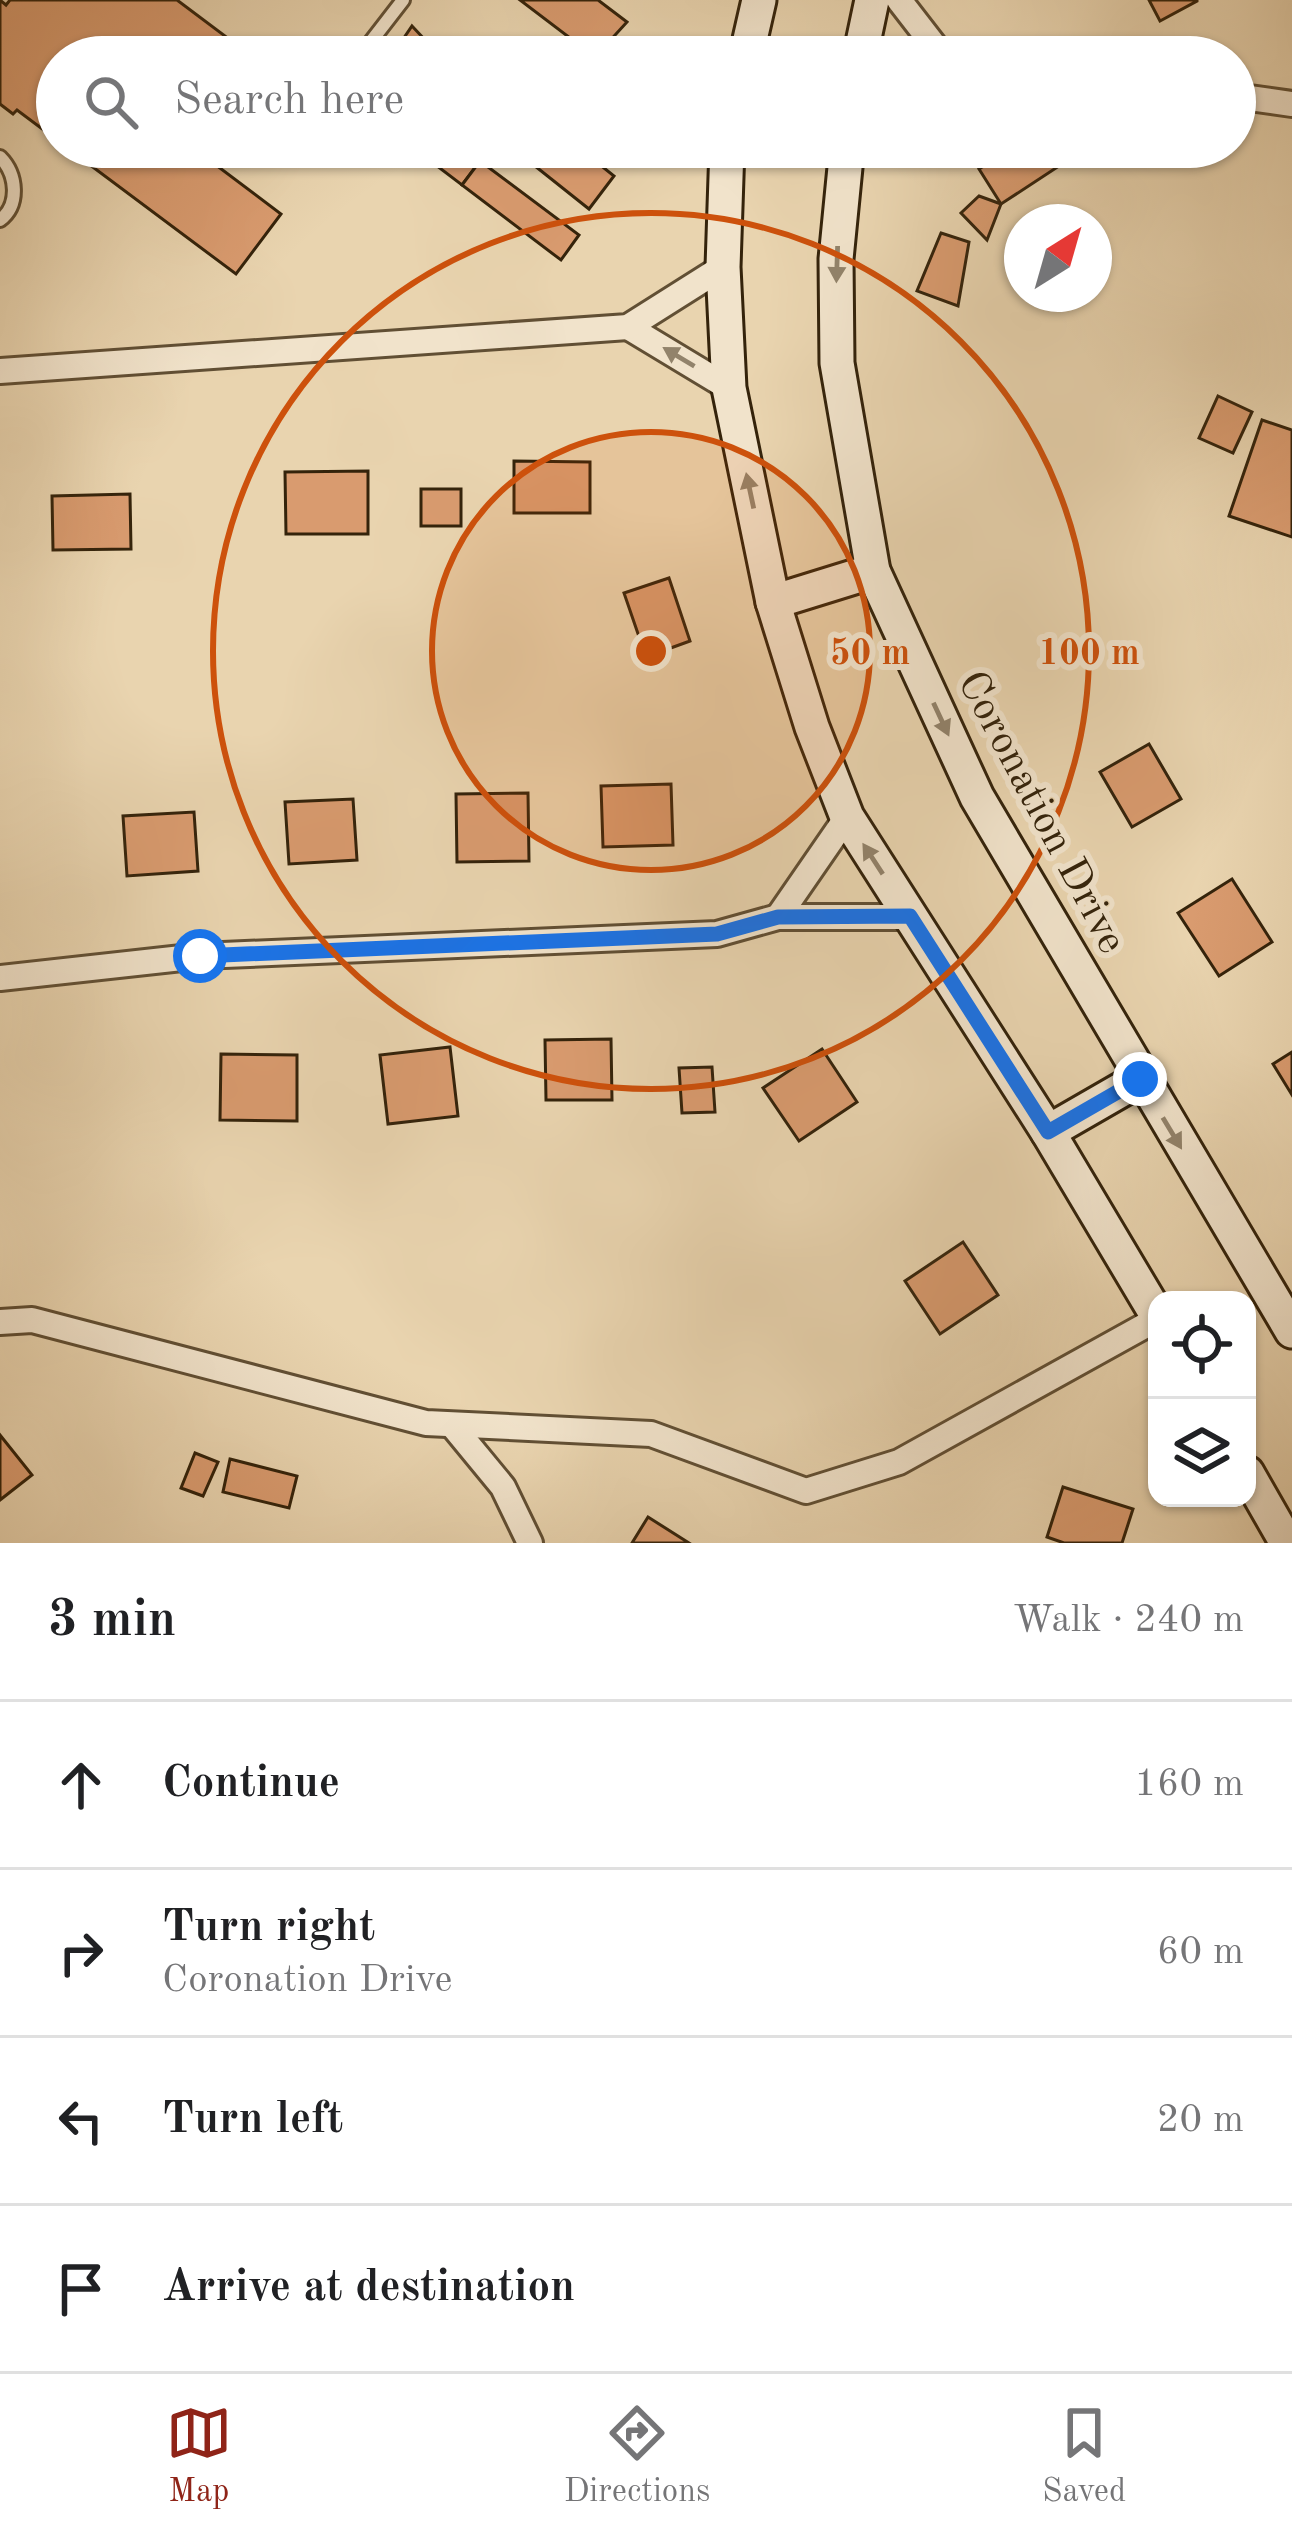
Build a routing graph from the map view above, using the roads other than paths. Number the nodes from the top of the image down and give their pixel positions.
1 (403, 0) edge
2 (759, 0) edge
3 (872, 0) edge
4 (899, 0) edge
5 (375, 36) edge
6 (751, 36) edge
7 (864, 36) edge
8 (929, 36) edge
9 (1256, 99) edge
10 (1292, 104) edge
11 (0, 157) edge
12 (726, 168) edge
13 (845, 168) edge
14 (0, 220) edge
15 (723, 268) junction
16 (628, 327) junction
17 (0, 370) edge
18 (729, 388) junction
19 (873, 571) junction
20 (773, 602) junction
21 (847, 817) junction
22 (910, 916) junction
23 (778, 917) junction
24 (0, 978) edge
25 (1140, 1079) junction
26 (1048, 1132) junction
27 (1148, 1302) edge
28 (0, 1322) edge
29 (1148, 1322) edge
30 (1292, 1331) edge
31 (452, 1425) junction
32 (1256, 1489) edge
33 (530, 1543) edge
34 (1287, 1543) edge

1 - 5 lane
2 - 6 street
3 - 7 street
4 - 8 street
9 - 10 street
11 - 14 lane
12 - 15 street
13 -> 19 street, Coronation Drive
15 - 16 street
15 - 18 street
16 - 17 street
18 -> 16 street
20 -> 18 street
19 - 20 street
19 -> 25 street, Coronation Drive
20 - 21 street
22 -> 21 street
21 - 23 street
22 - 23 street
22 - 26 street
23 - 24 street
25 - 26 street
25 -> 30 street, Coronation Drive
26 - 27 street
28 - 31 street
29 - 31 street
31 - 33 street
32 - 34 street

